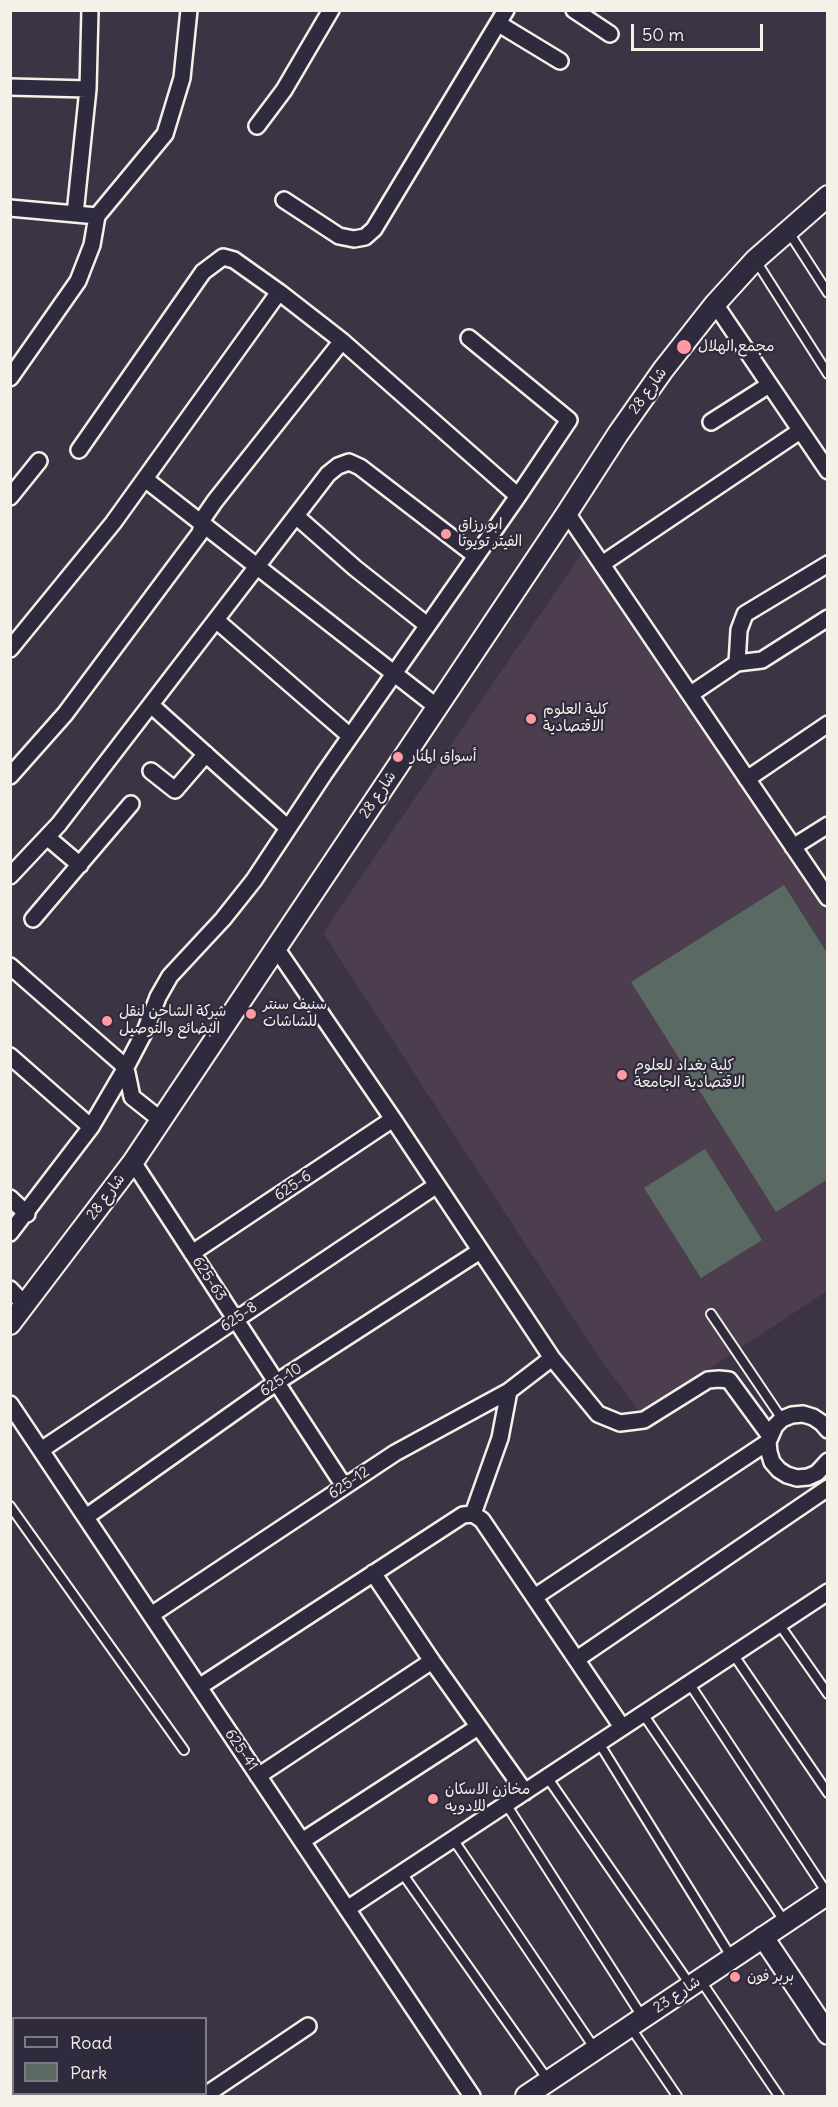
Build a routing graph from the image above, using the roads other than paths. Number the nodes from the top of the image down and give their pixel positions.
1 (90, 10) edge
2 (189, 10) edge
3 (330, 10) edge
4 (574, 10) edge
5 (503, 17) edge
6 (610, 34) dead end
7 (560, 61) dead end
8 (10, 87) edge
9 (88, 89) junction
10 (257, 126) dead end
11 (827, 198) edge
12 (284, 200) dead end
13 (10, 208) edge
14 (75, 214) junction
15 (97, 216) junction
16 (787, 230) junction
17 (755, 260) junction
18 (279, 292) junction
19 (828, 293) edge
20 (715, 304) junction
21 (468, 338) dead end
22 (342, 341) junction
23 (828, 374) edge
24 (10, 378) edge
25 (770, 385) junction
26 (711, 422) dead end
27 (800, 431) junction
28 (79, 450) dead end
29 (39, 461) dead end
30 (828, 471) edge
31 (145, 479) junction
32 (518, 496) junction
33 (10, 497) edge
34 (567, 513) junction
35 (296, 516) junction
36 (203, 524) junction
37 (476, 556) junction
38 (602, 564) junction
39 (828, 564) edge
40 (257, 567) junction
41 (828, 618) edge
42 (216, 620) junction
43 (427, 625) junction
44 (10, 649) edge
45 (737, 663) junction
46 (394, 674) junction
47 (691, 694) junction
48 (151, 705) junction
49 (437, 707) junction
50 (828, 724) edge
51 (350, 736) junction
52 (206, 754) junction
53 (151, 771) dead end
54 (10, 776) edge
55 (747, 779) junction
56 (131, 804) dead end
57 (828, 825) edge
58 (288, 828) junction
59 (47, 837) junction
60 (793, 847) junction
61 (80, 865) junction
62 (10, 876) edge
63 (828, 898) edge
64 (33, 920) dead end
65 (276, 948) junction
66 (10, 966) edge
67 (10, 1056) edge
68 (125, 1069) junction
69 (393, 1119) junction
70 (161, 1120) junction
71 (91, 1127) junction
72 (133, 1162) junction
73 (437, 1185) junction
74 (10, 1198) edge
75 (27, 1214) junction
76 (10, 1233) edge
77 (480, 1251) junction
78 (192, 1253) junction
79 (10, 1289) edge
80 (25, 1305) junction
81 (711, 1314) dead end
82 (236, 1319) junction
83 (10, 1324) edge
84 (552, 1358) junction
85 (277, 1382) junction
86 (509, 1391) junction
87 (10, 1404) edge
88 (782, 1419) junction
89 (828, 1430) edge
90 (769, 1439) junction
91 (41, 1450) junction
92 (828, 1461) edge
93 (817, 1473) junction
94 (344, 1486) junction
95 (828, 1488) edge
96 (10, 1506) edge
97 (473, 1514) junction
98 (86, 1518) junction
99 (373, 1573) junction
100 (828, 1592) edge
101 (536, 1596) junction
102 (151, 1615) junction
103 (779, 1624) junction
104 (733, 1654) junction
105 (577, 1659) junction
106 (432, 1661) junction
107 (689, 1683) junction
108 (199, 1687) junction
109 (828, 1694) edge
110 (643, 1714) junction
111 (478, 1727) junction
112 (622, 1727) junction
113 (599, 1743) junction
114 (184, 1750) dead end
115 (258, 1776) junction
116 (547, 1777) junction
117 (525, 1792) junction
118 (828, 1793) edge
119 (506, 1804) junction
120 (453, 1839) junction
121 (302, 1841) junction
122 (402, 1873) junction
123 (827, 1894) edge
124 (347, 1909) junction
125 (785, 1922) junction
126 (763, 1937) junction
127 (732, 1958) junction
128 (695, 1983) junction
129 (637, 2022) junction
130 (308, 2026) dead end
131 (828, 2034) edge
132 (596, 2050) junction
133 (537, 2091) edge
134 (207, 2095) edge
135 (472, 2097) edge
136 (677, 2097) edge
137 (779, 2097) edge

1 - 9 street
2 - 15 street
3 - 10 street
4 - 6 street
5 - 7 street
5 - 12 street
8 - 9 street
9 - 14 street
11 - 16 street, شارع 28
13 - 14 street
14 - 15 street
15 - 24 street
16 - 17 street, شارع 28
16 - 19 lane
17 - 20 street, شارع 28
17 - 23 lane
18 - 22 street
18 - 28 street
18 - 31 street
20 - 25 street
20 - 34 street, شارع 28
21 - 32 street
22 - 32 street
22 - 36 street
25 - 26 street
25 - 27 street
27 - 30 street
27 - 38 street
29 - 33 street
31 - 36 street
31 - 44 street
32 - 37 street
34 - 38 street
34 - 49 street, شارع 28
35 - 37 street
35 - 40 street
35 - 43 street
36 - 40 street
36 - 54 street
37 - 43 street
38 - 47 street
39 - 45 street
40 - 42 street
40 - 46 street
41 - 45 street
42 - 48 street
42 - 51 street
43 - 46 street
45 - 47 street
46 - 49 street
46 - 51 street
47 - 55 street
48 - 52 street
48 - 59 street
49 - 65 street, شارع 28
50 - 55 street
51 - 58 street
52 - 53 street
52 - 58 street
55 - 60 street
56 - 61 street
57 - 60 street
58 - 68 street
59 - 61 street
59 - 62 street
60 - 63 street
61 - 64 street
65 - 69 street
65 - 70 street, شارع 28
66 - 68 street
67 - 71 street
68 - 70 street
68 - 71 street
69 - 73 street
69 - 78 street, 625-6
70 - 72 street, شارع 28
71 - 75 street
72 - 78 street, 625-63
72 - 80 street, شارع 28
73 - 77 street
73 - 82 street, 625-8
74 - 75 street
75 - 76 street
77 - 84 street
77 - 85 street, 625-10
78 - 82 street, 625-63
79 - 80 street
80 - 83 street, شارع 28
81 - 88 lane
82 - 85 street, 625-63
82 - 91 street, 625-8
84 - 86 street, 625-12
84 - 90 street
85 - 94 street, 625-63
85 - 98 street, 625-10
86 - 94 street, 625-12
86 - 97 street
87 - 91 street, 625-41
88 - 89 street
88 - 90 street
90 - 93 street
90 - 101 street
91 - 98 street, 625-41
92 - 93 street
93 - 95 street
94 - 102 street, 625-12
95 - 105 street
96 - 114 lane
97 - 99 street
97 - 101 street
98 - 102 street, 625-41
99 - 106 street
99 - 108 street
100 - 103 street
101 - 105 street
102 - 108 street, 625-41
103 - 104 street
103 - 109 lane
104 - 107 street
104 - 118 lane
105 - 112 street
106 - 111 street
106 - 115 street
107 - 110 street
107 - 123 lane
108 - 115 street, 625-41
110 - 112 street
110 - 125 lane
111 - 117 street
111 - 121 street
112 - 113 street
113 - 116 street
113 - 127 lane
115 - 121 street, 625-41
116 - 117 street
116 - 128 lane
117 - 119 street
119 - 120 street
119 - 129 lane
120 - 122 street
120 - 132 lane
121 - 124 street, 625-41
122 - 124 street
122 - 133 lane
123 - 125 street, شارع 23
124 - 135 street, 625-41
125 - 126 street, شارع 23
126 - 127 street, شارع 23
126 - 131 street
127 - 128 street, شارع 23
128 - 129 street, شارع 23
128 - 137 lane
129 - 132 street, شارع 23
129 - 136 lane
130 - 134 street
132 - 133 street, شارع 23

